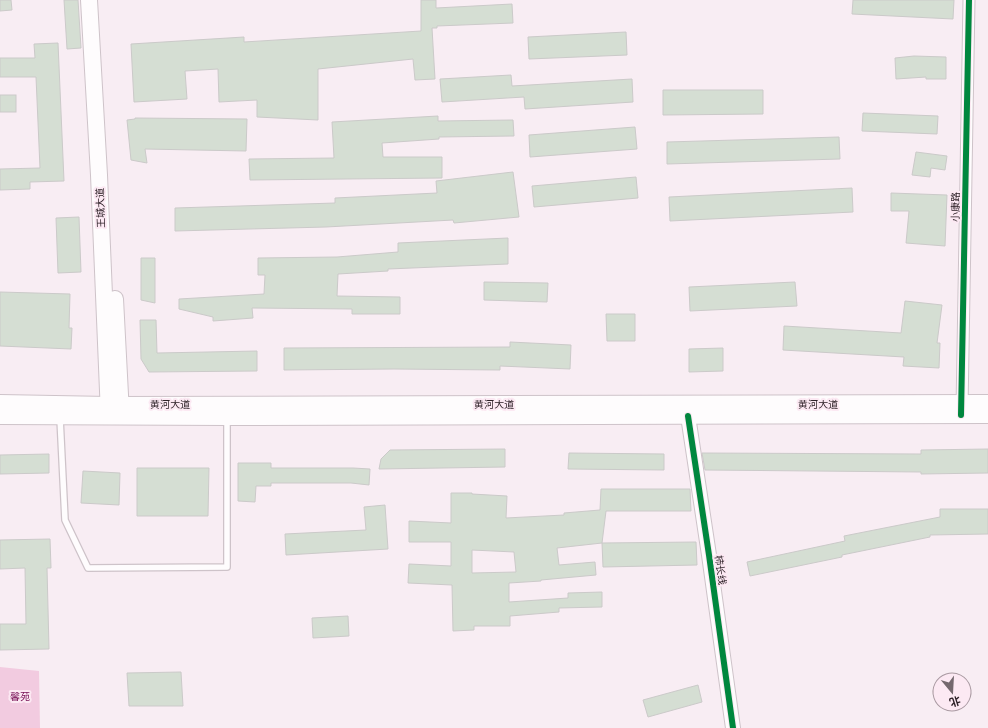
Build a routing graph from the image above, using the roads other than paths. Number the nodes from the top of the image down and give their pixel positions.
1 (89, 0) edge
2 (98, 0) edge
3 (969, 0) edge
4 (0, 403) edge
5 (988, 403) edge
6 (60, 410) junction
7 (115, 411) junction
8 (227, 411) junction
9 (962, 415) junction
10 (988, 415) edge
11 (0, 416) edge
12 (688, 416) junction
13 (733, 728) edge

1 - 7 main road, 王城大道
2 - 7 main road, 王城大道
3 - 9 street, 小康路
4 - 6 main road, 黄河大道
5 - 8 main road, 黄河大道
6 - 7 main road, 黄河大道
6 - 8 lane
6 - 11 main road, 黄河大道
7 - 8 main road, 黄河大道
8 - 12 main road, 黄河大道
9 - 10 main road, 黄河大道
9 - 12 main road, 黄河大道
12 - 13 street, 柿长线

